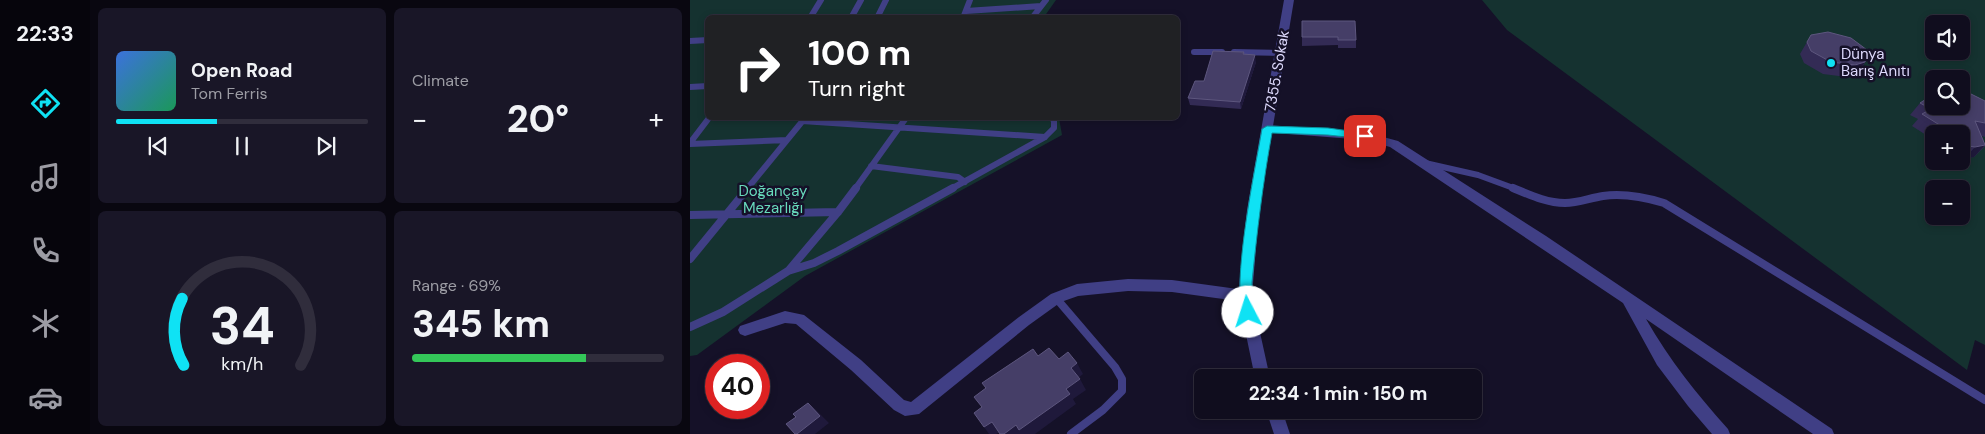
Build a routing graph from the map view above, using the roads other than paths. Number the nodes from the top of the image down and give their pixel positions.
1 (821, 0) edge
2 (861, 0) edge
3 (886, 0) edge
4 (970, 0) edge
5 (1046, 0) edge
6 (1289, 0) edge
7 (1041, 6) junction
8 (965, 14) edge
9 (812, 15) edge
10 (853, 15) edge
11 (878, 15) edge
12 (1034, 15) edge
13 (705, 40) edge
14 (690, 41) edge
15 (1194, 52) dead end
16 (1280, 53) junction
17 (705, 86) edge
18 (690, 87) edge
19 (708, 120) edge
20 (803, 120) edge
21 (815, 120) edge
22 (905, 120) edge
23 (1054, 120) edge
24 (899, 128) junction
25 (1267, 129) junction
26 (1045, 137) junction
27 (787, 140) junction
28 (690, 144) edge
29 (1423, 162) junction
30 (871, 166) junction
31 (965, 182) junction
32 (838, 212) junction
33 (726, 214) junction
34 (690, 215) edge
35 (690, 259) edge
36 (788, 272) junction
37 (1245, 296) junction
38 (1056, 298) junction
39 (1627, 299) junction
40 (690, 326) edge
41 (745, 330) dead end
42 (1260, 369) edge
43 (1985, 400) edge
44 (1277, 419) edge
45 (1071, 434) edge
46 (1282, 434) edge
47 (1722, 434) edge
48 (1826, 434) edge

1 - 9 lane
2 - 10 lane
3 - 11 lane
4 - 8 lane
5 - 7 lane
6 - 16 street, 7355. Sokak
7 - 8 lane
7 - 12 lane
13 - 14 lane
15 - 16 lane
16 - 25 street, 7355. Sokak
17 - 18 lane
19 - 28 lane
20 - 27 lane
21 - 24 lane
22 - 24 lane
23 - 26 lane
24 - 26 lane
24 - 30 lane
25 - 29 street
25 - 37 street, 7355. Sokak
26 - 31 lane
27 - 28 lane
27 - 33 lane
29 - 39 street
29 - 43 lane
30 - 31 lane
30 - 32 lane
31 - 36 lane
32 - 33 lane
32 - 36 lane
33 - 34 lane
33 - 35 lane
36 - 40 lane
37 - 38 street
37 - 42 street, 7355. Sokak
38 - 41 street
38 - 45 lane
39 - 47 street
39 - 48 street
44 - 46 street

